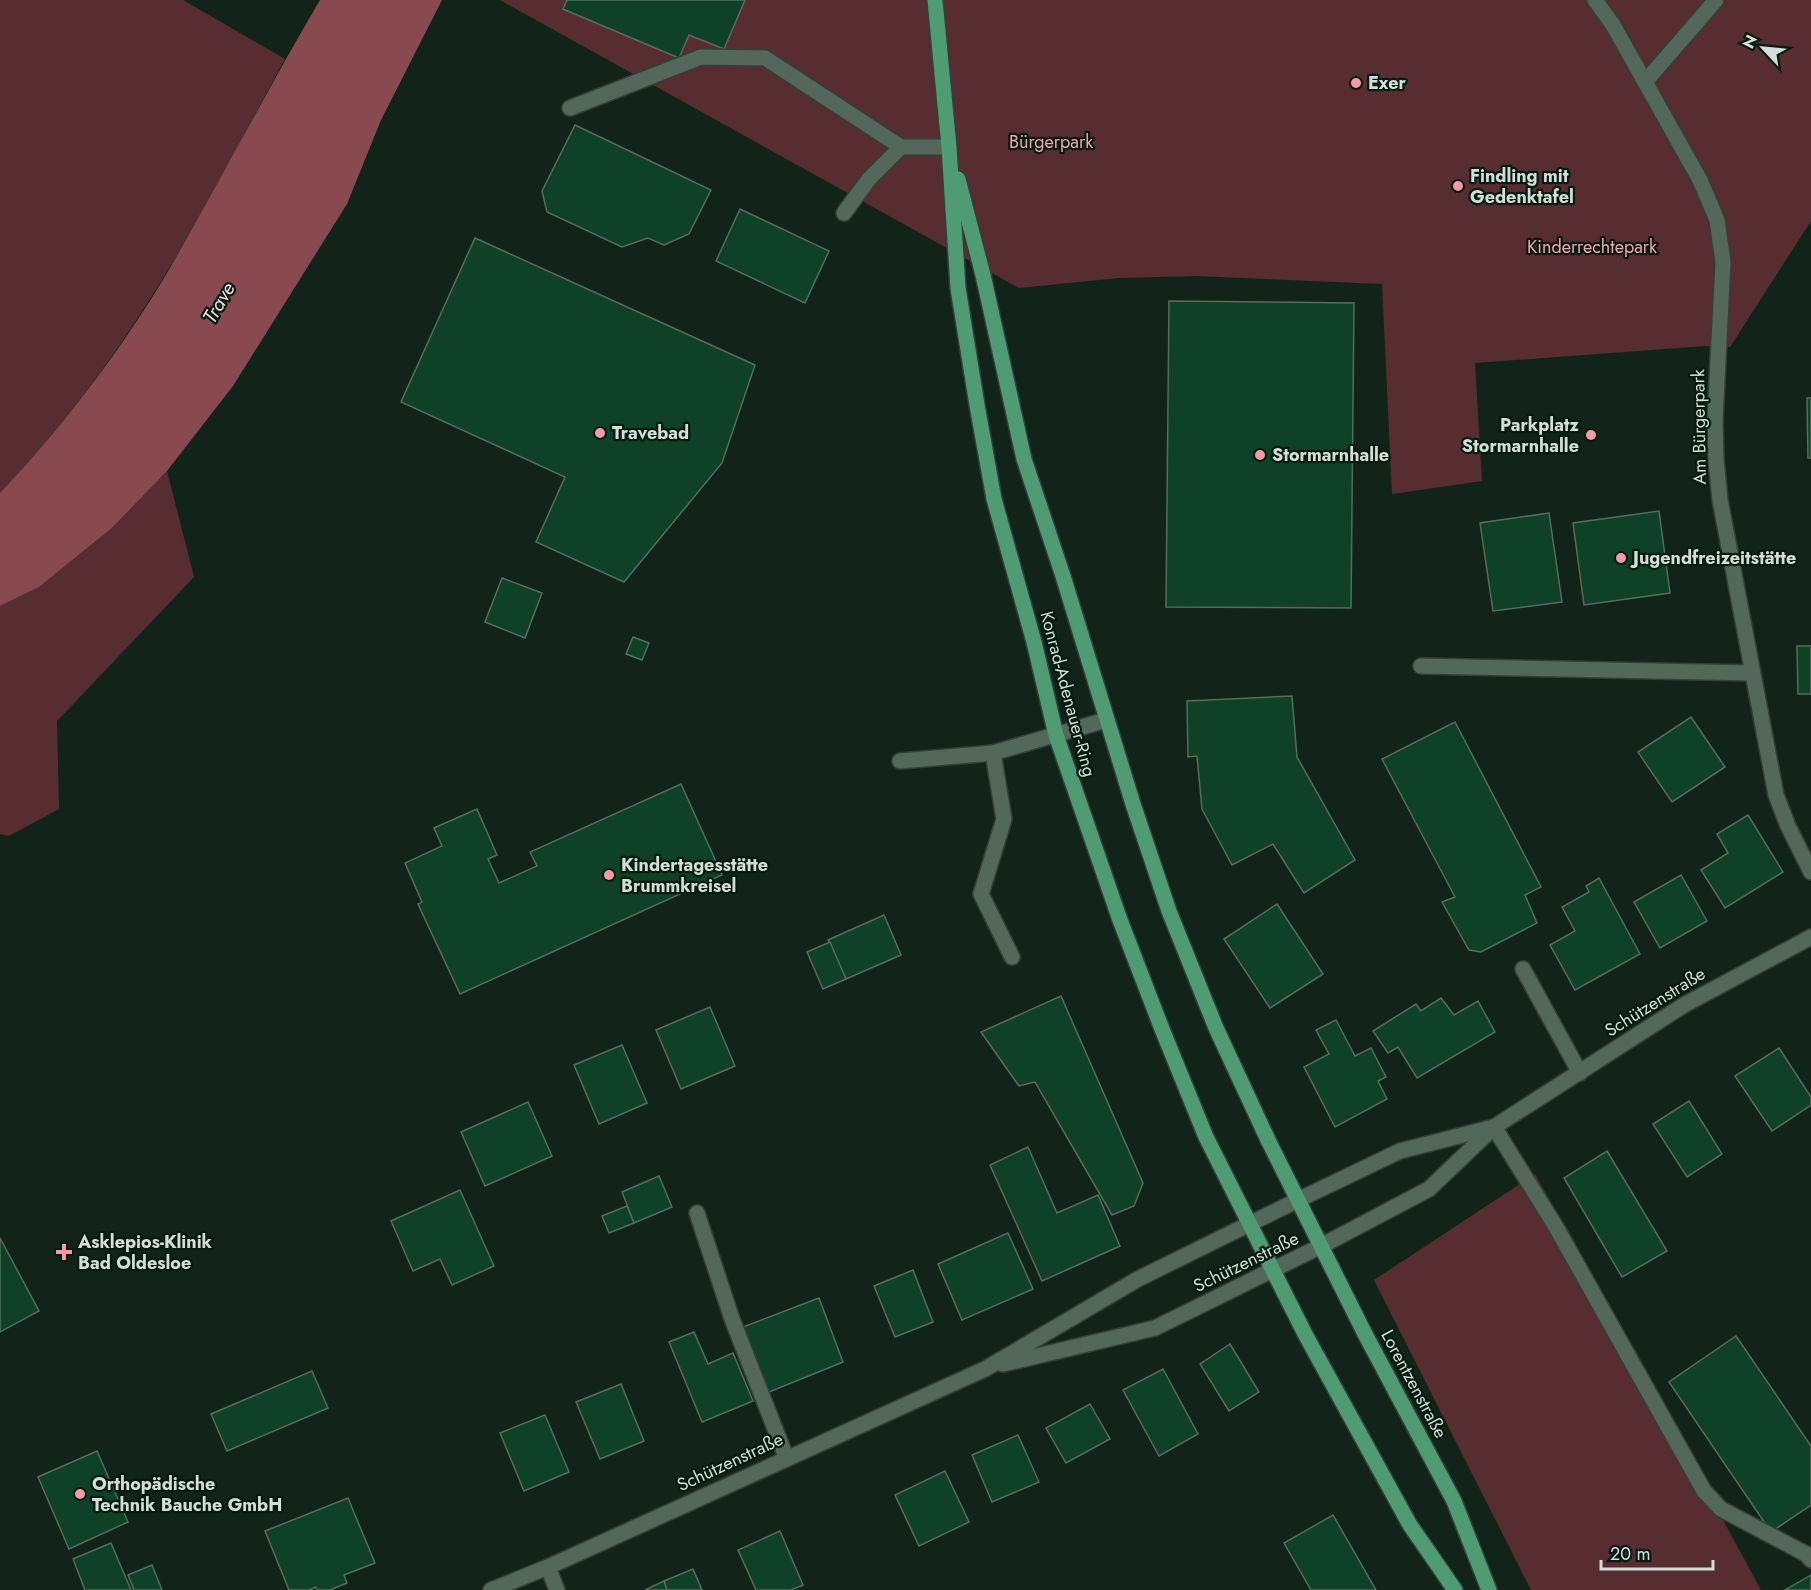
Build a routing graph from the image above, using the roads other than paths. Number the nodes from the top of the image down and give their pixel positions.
1 (936, 0) edge
2 (1595, 0) edge
3 (1716, 0) edge
4 (1645, 82) junction
5 (570, 108) dead end
6 (902, 147) junction
7 (949, 147) junction
8 (844, 213) dead end
9 (1421, 666) dead end
10 (1752, 673) junction
11 (1106, 720) junction
12 (1056, 735) junction
13 (993, 753) junction
14 (900, 761) dead end
15 (1811, 872) edge
16 (1811, 937) edge
17 (1012, 957) dead end
18 (1523, 969) dead end
19 (1580, 1073) junction
20 (1494, 1127) junction
21 (1298, 1200) junction
22 (697, 1213) dead end
23 (1249, 1224) junction
24 (1321, 1246) junction
25 (1273, 1271) junction
26 (985, 1369) junction
27 (786, 1457) junction
28 (1811, 1560) edge
29 (548, 1567) junction
30 (491, 1590) edge
31 (557, 1590) edge
32 (1455, 1590) edge
33 (1489, 1590) edge

1 - 7 main road, Konrad-Adenauer-Ring
2 - 4 street, Am Bürgerpark
3 - 4 street
4 - 10 street, Am Bürgerpark
5 - 6 street
6 - 7 street
6 - 8 street
7 - 11 main road, Konrad-Adenauer-Ring
7 - 12 main road, Konrad-Adenauer-Ring
9 - 10 street
10 - 15 street, Am Bürgerpark
11 - 12 street
11 - 21 main road, Konrad-Adenauer-Ring
12 - 13 street
12 - 23 main road, Konrad-Adenauer-Ring
13 - 14 street
13 - 17 street
16 - 19 street, Schützenstraße
18 - 19 street
19 - 20 street, Schützenstraße
20 - 21 street, Schützenstraße
20 - 24 street, Schützenstraße
20 - 28 street
21 - 23 street, Schützenstraße
21 - 24 main road, Lorentzenstraße
22 - 27 street
23 - 25 main road
23 - 26 street, Schützenstraße
24 - 25 street, Schützenstraße
24 - 33 main road, Lorentzenstraße
25 - 26 street, Schützenstraße
25 - 32 main road
26 - 27 street, Schützenstraße
27 - 29 street, Schützenstraße
29 - 30 street, Schützenstraße
29 - 31 street

